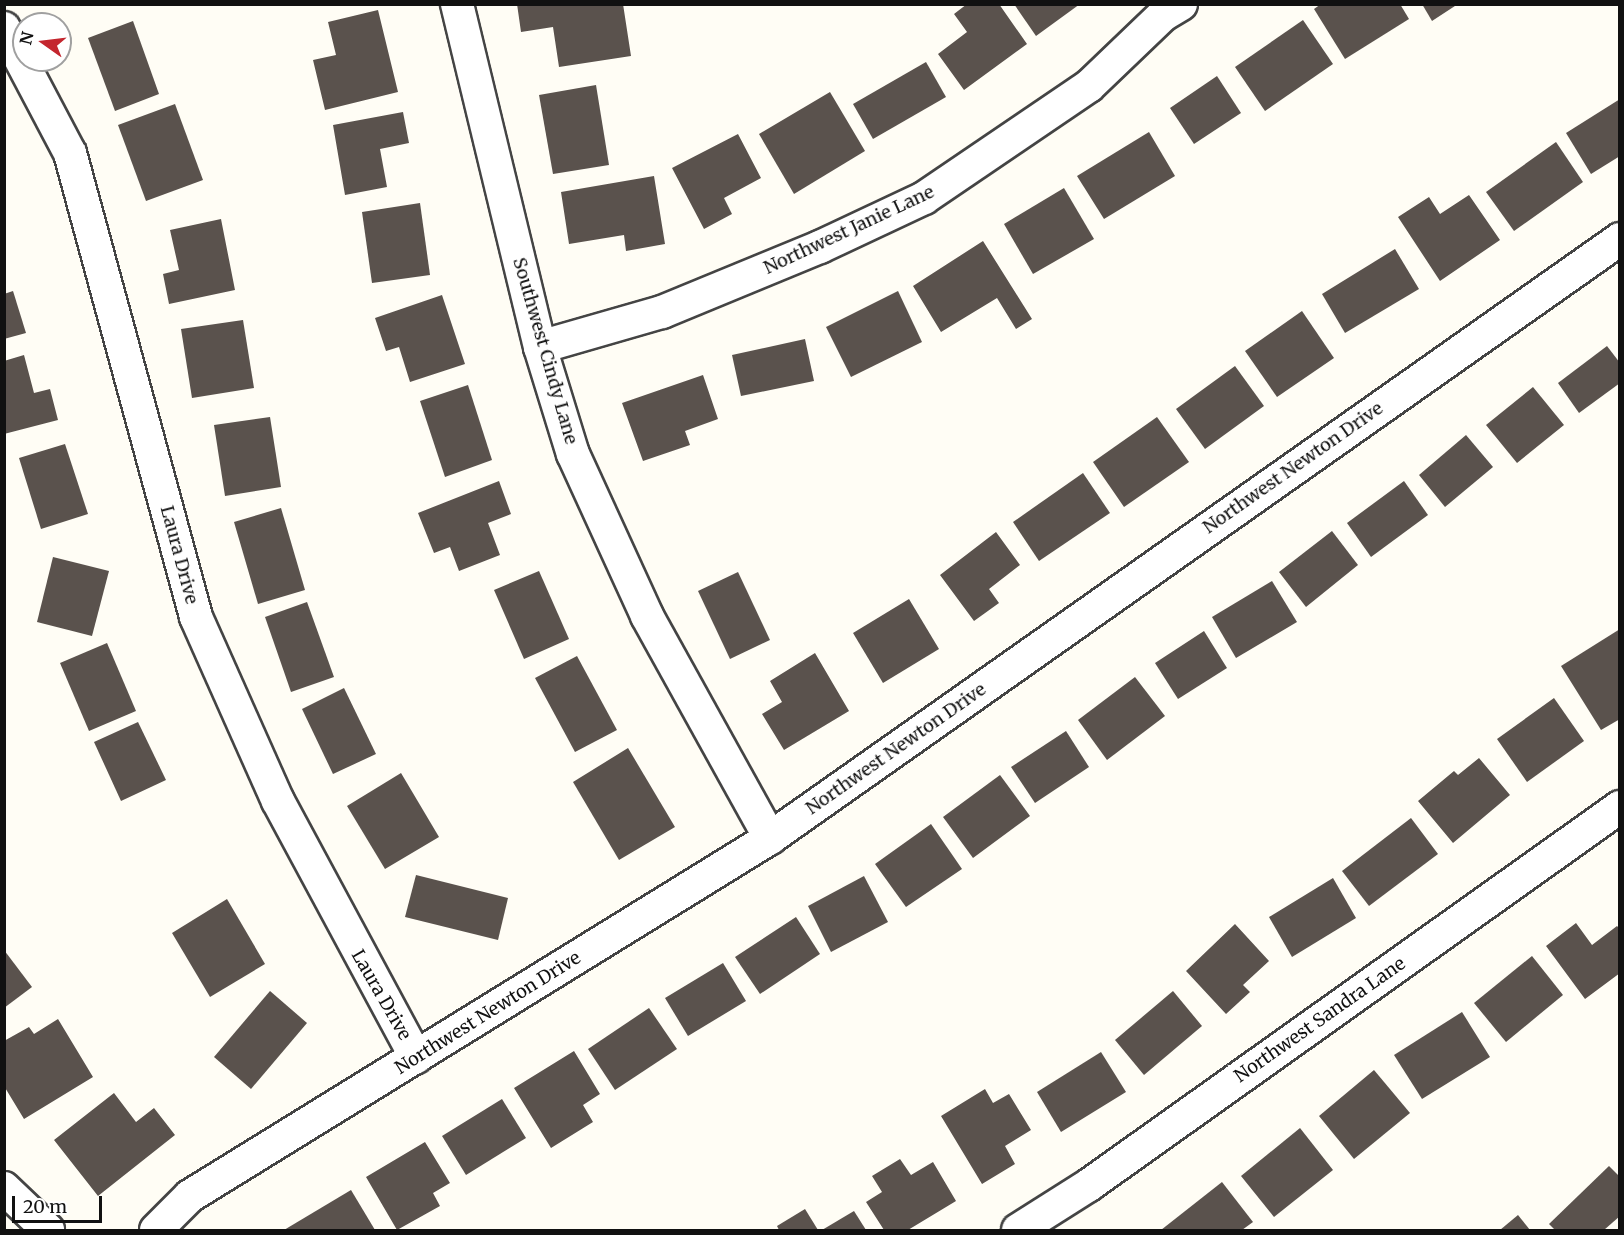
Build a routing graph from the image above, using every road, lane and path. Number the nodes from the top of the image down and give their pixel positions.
1 (457, 4) edge
2 (1181, 4) edge
3 (4, 28) edge
4 (1620, 239) edge
5 (540, 347) junction
6 (1620, 807) edge
7 (770, 838) junction
8 (416, 1057) junction
9 (4, 1188) edge
10 (48, 1230) edge
11 (156, 1230) edge
12 (1018, 1230) edge

1 - 5 street, Southwest Cindy Lane
2 - 5 street, Northwest Janie Lane
3 - 8 street, Laura Drive
4 - 7 street, Northwest Newton Drive
5 - 7 street, Southwest Cindy Lane
6 - 12 street, Northwest Sandra Lane
7 - 8 street, Northwest Newton Drive
8 - 11 street, Northwest Newton Drive
9 - 10 street

